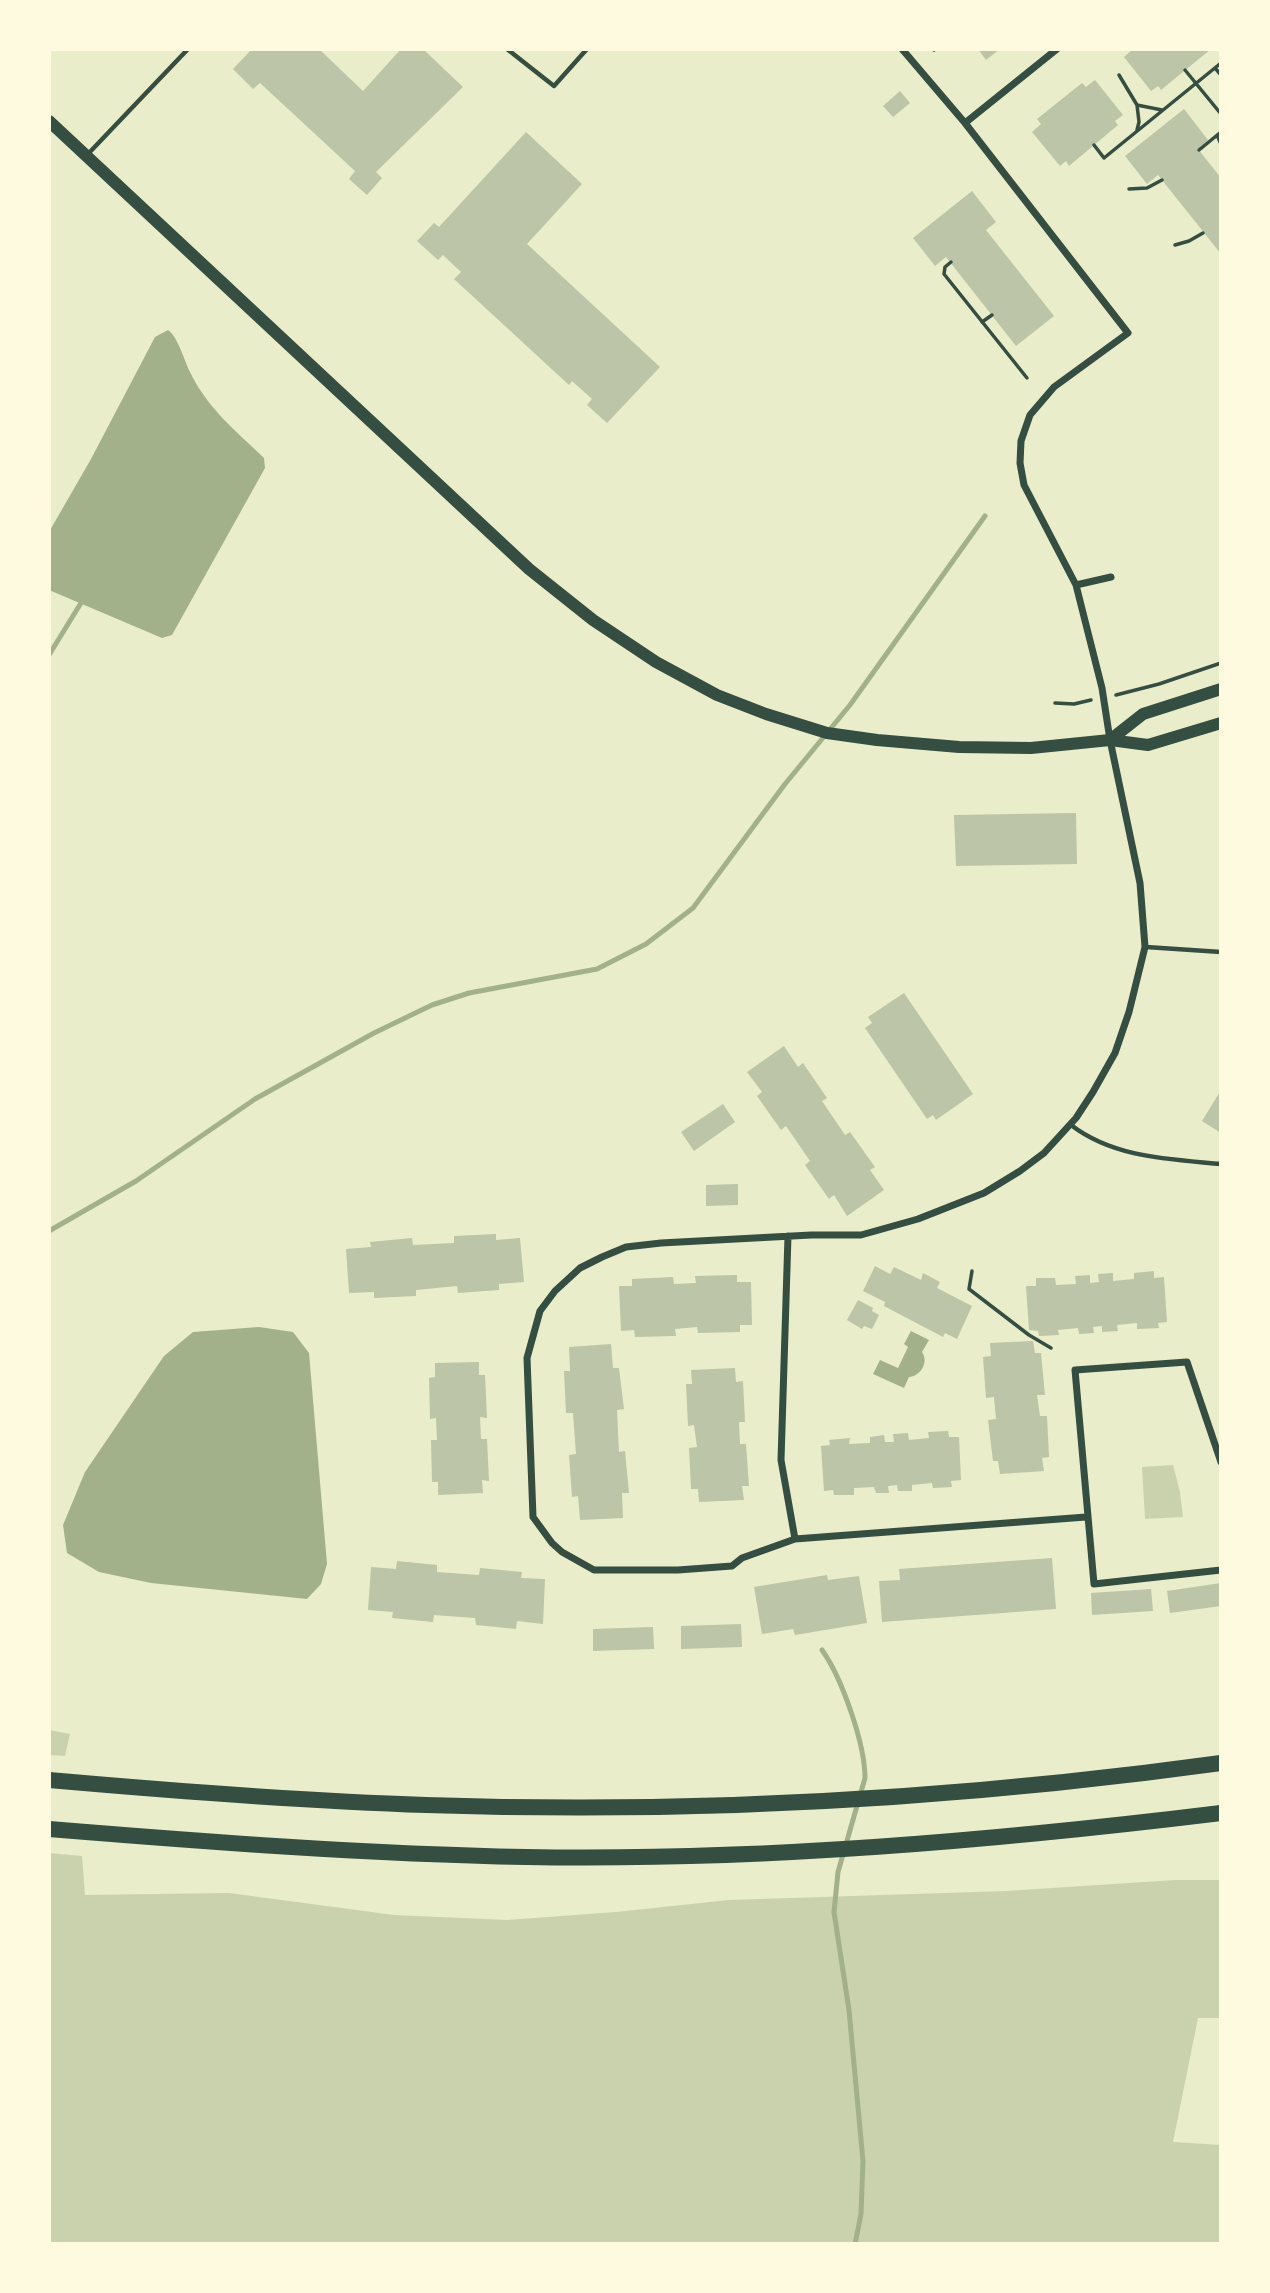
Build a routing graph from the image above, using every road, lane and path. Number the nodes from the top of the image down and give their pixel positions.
1 (188, 49) edge
2 (507, 49) edge
3 (587, 49) edge
4 (902, 49) edge
5 (1057, 49) edge
6 (1221, 63) edge
7 (1215, 68) junction
8 (1185, 70) dead end
9 (1119, 75) dead end
10 (1221, 75) edge
11 (1196, 83) junction
12 (1137, 105) junction
13 (1163, 110) junction
14 (1221, 114) edge
15 (49, 121) edge
16 (965, 123) junction
17 (1136, 132) junction
18 (1219, 134) edge
19 (1221, 144) edge
20 (1094, 145) dead end
21 (1199, 150) dead end
22 (86, 156) junction
23 (1162, 180) dead end
24 (1129, 189) dead end
25 (1203, 233) dead end
26 (1175, 245) dead end
27 (951, 262) dead end
28 (992, 315) dead end
29 (982, 323) junction
30 (1027, 378) dead end
31 (1111, 577) dead end
32 (1076, 585) junction
33 (1221, 663) edge
34 (1221, 689) edge
35 (1131, 690) dead end
36 (1055, 703) dead end
37 (1074, 704) dead end
38 (1221, 723) edge
39 (1110, 740) junction
40 (1145, 947) junction
41 (1221, 952) edge
42 (1070, 1124) junction
43 (1221, 1164) edge
44 (788, 1236) junction
45 (972, 1271) dead end
46 (1051, 1348) dead end
47 (1221, 1462) edge
48 (1087, 1517) junction
49 (795, 1539) junction
50 (1221, 1570) edge
51 (1221, 1763) edge
52 (49, 1780) edge
53 (1221, 1813) edge
54 (49, 1829) edge

1 - 22 lane
2 - 3 lane
4 - 16 street
5 - 16 street
6 - 7 path
7 - 10 path
7 - 11 path
8 - 11 path
9 - 12 path
11 - 13 path
11 - 14 path
12 - 13 path
12 - 17 path
13 - 17 path
15 - 22 main road
16 - 32 street
17 - 20 path
18 - 19 path
18 - 21 path
22 - 39 main road
23 - 24 path
25 - 26 path
27 - 29 path
28 - 29 path
29 - 30 path
31 - 32 street
32 - 39 street
33 - 35 path
34 - 39 main road
36 - 37 path
38 - 39 main road
39 - 40 street
40 - 41 lane
40 - 42 street
42 - 43 lane
42 - 44 street
44 - 49 street
44 - 49 street
45 - 46 path
47 - 48 street
48 - 49 street
48 - 50 street
51 - 52 highway
53 - 54 highway

